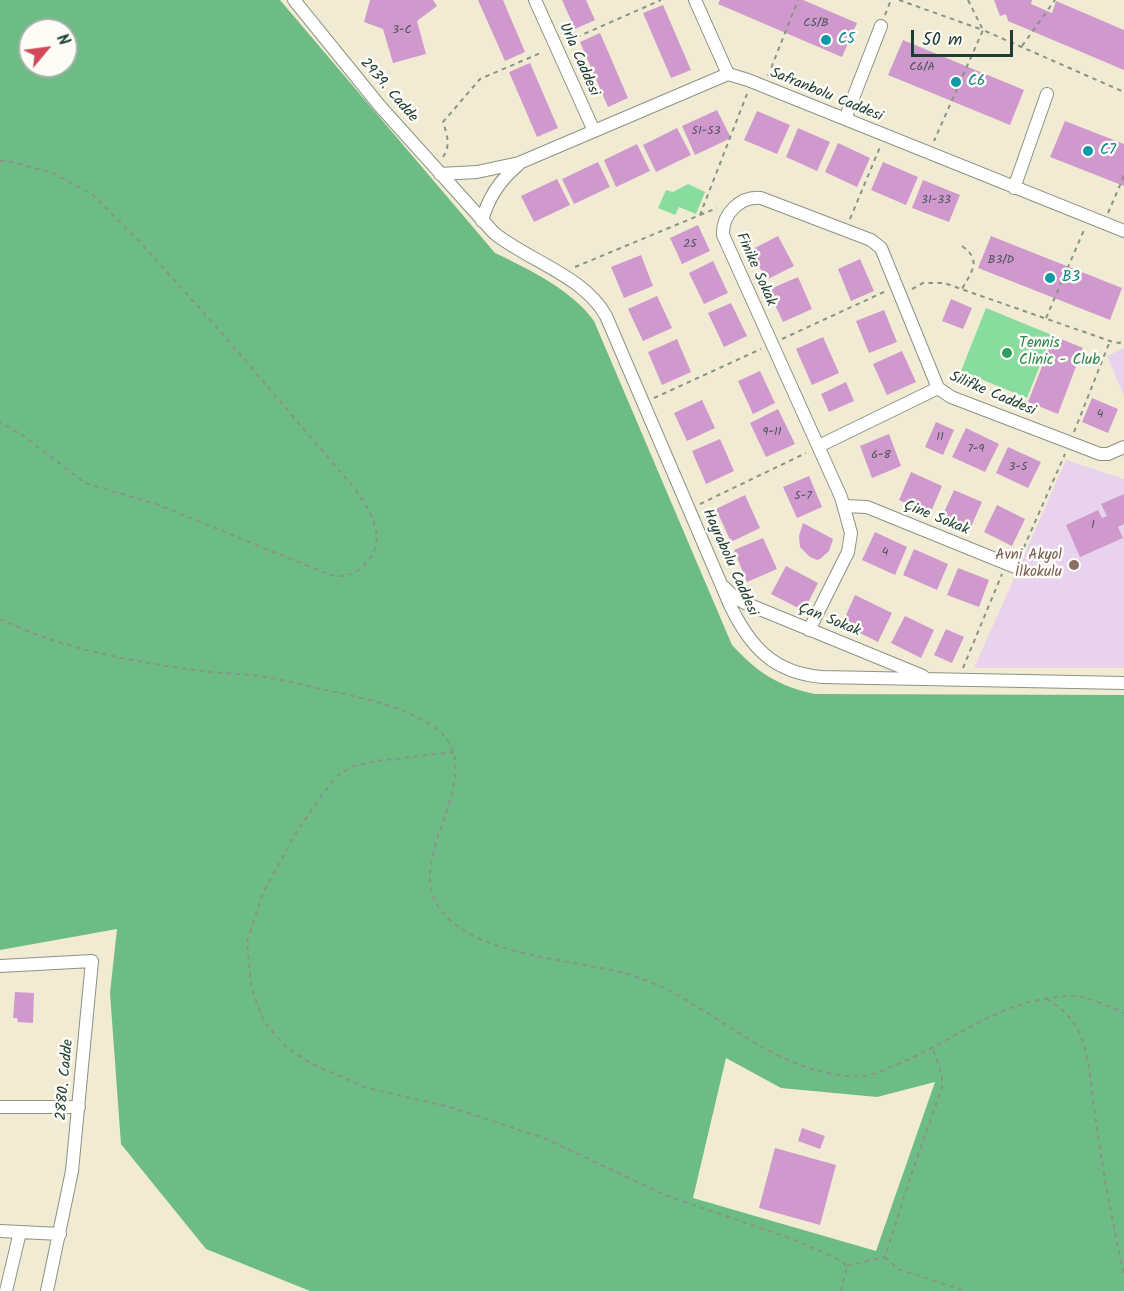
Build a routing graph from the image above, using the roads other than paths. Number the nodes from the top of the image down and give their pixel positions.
1 (294, 0) edge
2 (535, 0) edge
3 (696, 0) edge
4 (881, 26) dead end
5 (728, 74) junction
6 (1047, 94) dead end
7 (845, 119) junction
8 (594, 131) junction
9 (519, 163) junction
10 (436, 169) junction
11 (1014, 188) junction
12 (462, 198) joint
13 (482, 221) junction
14 (1124, 231) edge
15 (938, 388) junction
16 (819, 446) junction
17 (1124, 447) edge
18 (844, 506) junction
19 (1011, 565) road end
20 (719, 582) junction
21 (809, 630) junction
22 (933, 679) junction
23 (1124, 683) edge
24 (0, 966) edge
25 (0, 1107) edge
26 (79, 1107) junction
27 (0, 1231) edge
28 (20, 1232) junction
29 (60, 1234) junction
30 (6, 1289) edge
31 (47, 1291) edge

1 - 10 street, 2939. Cadde
2 - 8 street, Urla Caddesi
3 - 5 street
4 - 7 street
5 - 7 street, Safranbolu Caddesi
5 - 8 street
6 - 11 street
7 - 11 street, Safranbolu Caddesi
8 - 9 street
9 - 10 street
9 - 13 street
10 - 12 street, 2939. Cadde
11 - 14 street, Safranbolu Caddesi
12 - 13 street, Hayrabolu Caddesi
13 - 20 street, Hayrabolu Caddesi
15 - 16 street, Silifke Caddesi
15 - 16 street, Finike Sokak
15 - 17 street, Silifke Caddesi
16 - 18 street, Finike Sokak
18 - 19 street, Çine Sokak
18 - 21 street, Finike Sokak
20 - 21 street, Çan Sokak
20 - 22 street, Hayrabolu Caddesi
21 - 22 street, Çan Sokak
22 - 23 street, Hayrabolu Caddesi
24 - 26 street, 2880. Cadde
25 - 26 street
26 - 29 street, 2880. Cadde
27 - 28 street
28 - 29 street
28 - 30 street
29 - 31 street, 2880. Cadde

